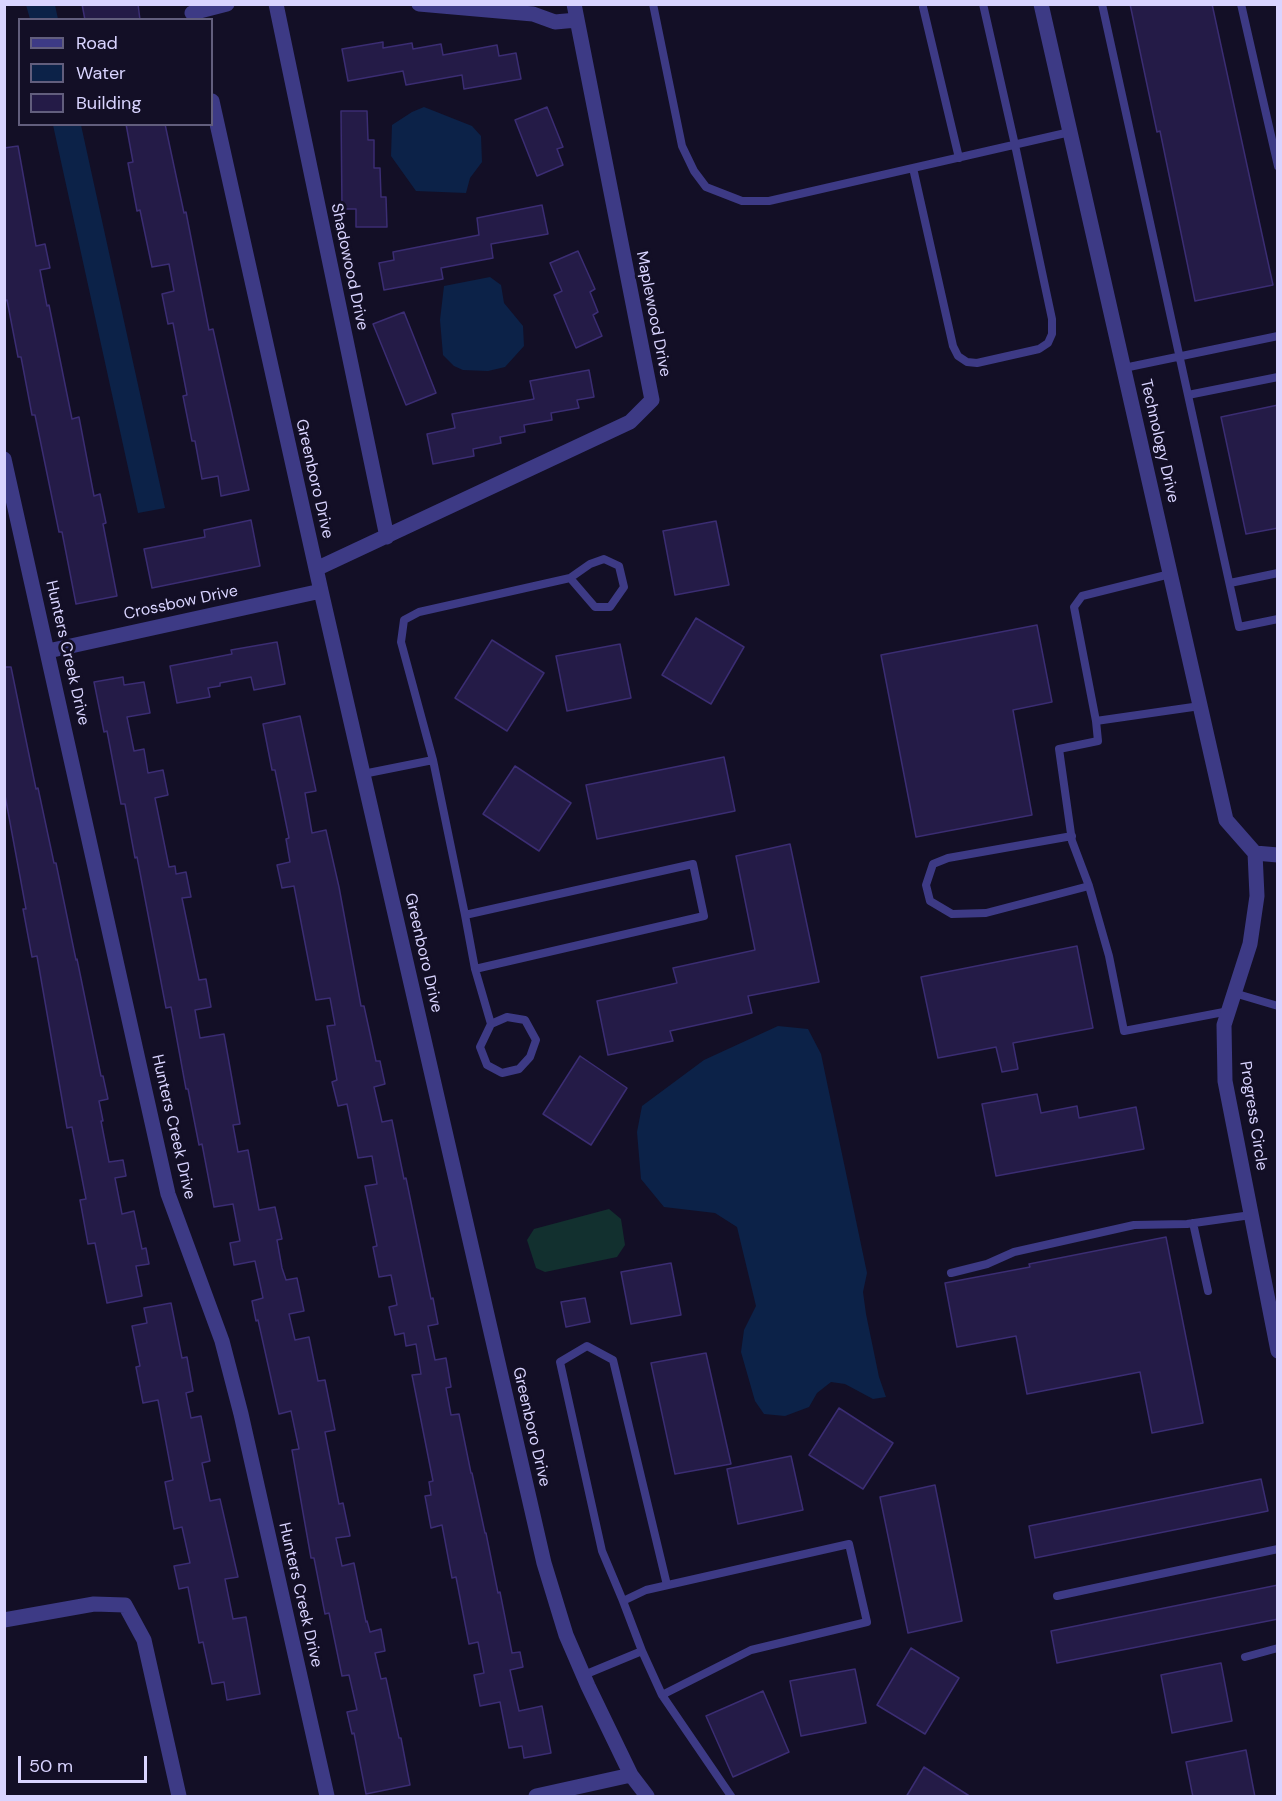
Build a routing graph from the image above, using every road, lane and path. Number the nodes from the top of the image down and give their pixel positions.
1 (227, 4) edge
2 (276, 4) edge
3 (419, 4) edge
4 (653, 4) edge
5 (983, 4) edge
6 (1041, 4) edge
7 (1102, 4) edge
8 (1241, 4) edge
9 (923, 7) dead end
10 (192, 12) edge
11 (575, 12) edge
12 (213, 105) edge
13 (1070, 132) junction
14 (1015, 144) junction
15 (958, 158) junction
16 (1278, 166) edge
17 (913, 168) junction
18 (1278, 336) edge
19 (1179, 356) junction
20 (1124, 368) junction
21 (1278, 377) edge
22 (1188, 396) junction
23 (4, 459) edge
24 (387, 537) junction
25 (316, 569) junction
26 (1278, 573) edge
27 (1170, 574) junction
28 (570, 578) junction
29 (1230, 583) junction
30 (321, 591) junction
31 (1278, 618) edge
32 (48, 651) junction
33 (1200, 706) junction
34 (1096, 721) junction
35 (433, 760) junction
36 (363, 774) junction
37 (1072, 836) junction
38 (1254, 853) junction
39 (1278, 855) edge
40 (1089, 886) junction
41 (465, 915) junction
42 (475, 969) junction
43 (1234, 993) junction
44 (1278, 1006) edge
45 (1229, 1011) junction
46 (491, 1024) junction
47 (1251, 1215) junction
48 (1193, 1223) junction
49 (951, 1273) dead end
50 (1208, 1291) dead end
51 (1278, 1351) edge
52 (1278, 1549) edge
53 (667, 1585) junction
54 (1057, 1596) dead end
55 (623, 1601) junction
56 (4, 1620) edge
57 (1278, 1648) edge
58 (642, 1651) junction
59 (1245, 1657) dead end
60 (584, 1675) junction
61 (662, 1695) junction
62 (631, 1775) junction
63 (179, 1797) edge
64 (327, 1797) edge
65 (536, 1797) edge
66 (647, 1797) edge
67 (731, 1797) edge

1 - 10 street
2 - 24 street, Shadowood Drive
3 - 11 street
4 - 17 lane
5 - 14 lane
6 - 13 street, Technology Drive
7 - 19 lane
8 - 16 lane
9 - 15 lane
11 - 24 street, Maplewood Drive
12 - 25 street, Greenboro Drive
13 - 14 lane
13 - 20 street, Technology Drive
14 - 15 lane
14 - 17 lane
15 - 17 lane
18 - 19 lane
19 - 20 lane
19 - 22 lane
20 - 27 street, Technology Drive
21 - 22 lane
22 - 29 lane
23 - 32 street, Hunters Creek Drive
24 - 25 street, Maplewood Drive
25 - 30 street, Greenboro Drive
26 - 29 lane
27 - 33 street, Technology Drive
27 - 34 lane
28 - 28 lane
28 - 35 lane
29 - 31 lane
30 - 32 street, Crossbow Drive
30 - 36 street, Greenboro Drive
32 - 64 street, Hunters Creek Drive
33 - 34 lane
33 - 38 street, Technology Drive
34 - 37 lane
35 - 36 lane
35 - 41 lane
36 - 60 street, Greenboro Drive
37 - 40 lane
37 - 40 lane
38 - 39 street
38 - 43 street, Progress Circle
40 - 45 lane
41 - 42 lane
41 - 42 lane
42 - 46 lane
43 - 44 lane
43 - 45 street, Progress Circle
45 - 47 street, Progress Circle
46 - 46 lane
47 - 48 lane
47 - 51 street, Progress Circle
48 - 49 lane
48 - 50 lane
52 - 54 lane
53 - 55 lane
53 - 55 lane
53 - 61 lane
55 - 58 lane
56 - 63 street
57 - 59 lane
58 - 60 lane
58 - 61 lane
60 - 62 street, Greenboro Drive
61 - 67 lane
62 - 65 street
62 - 66 street, Greenboro Drive

